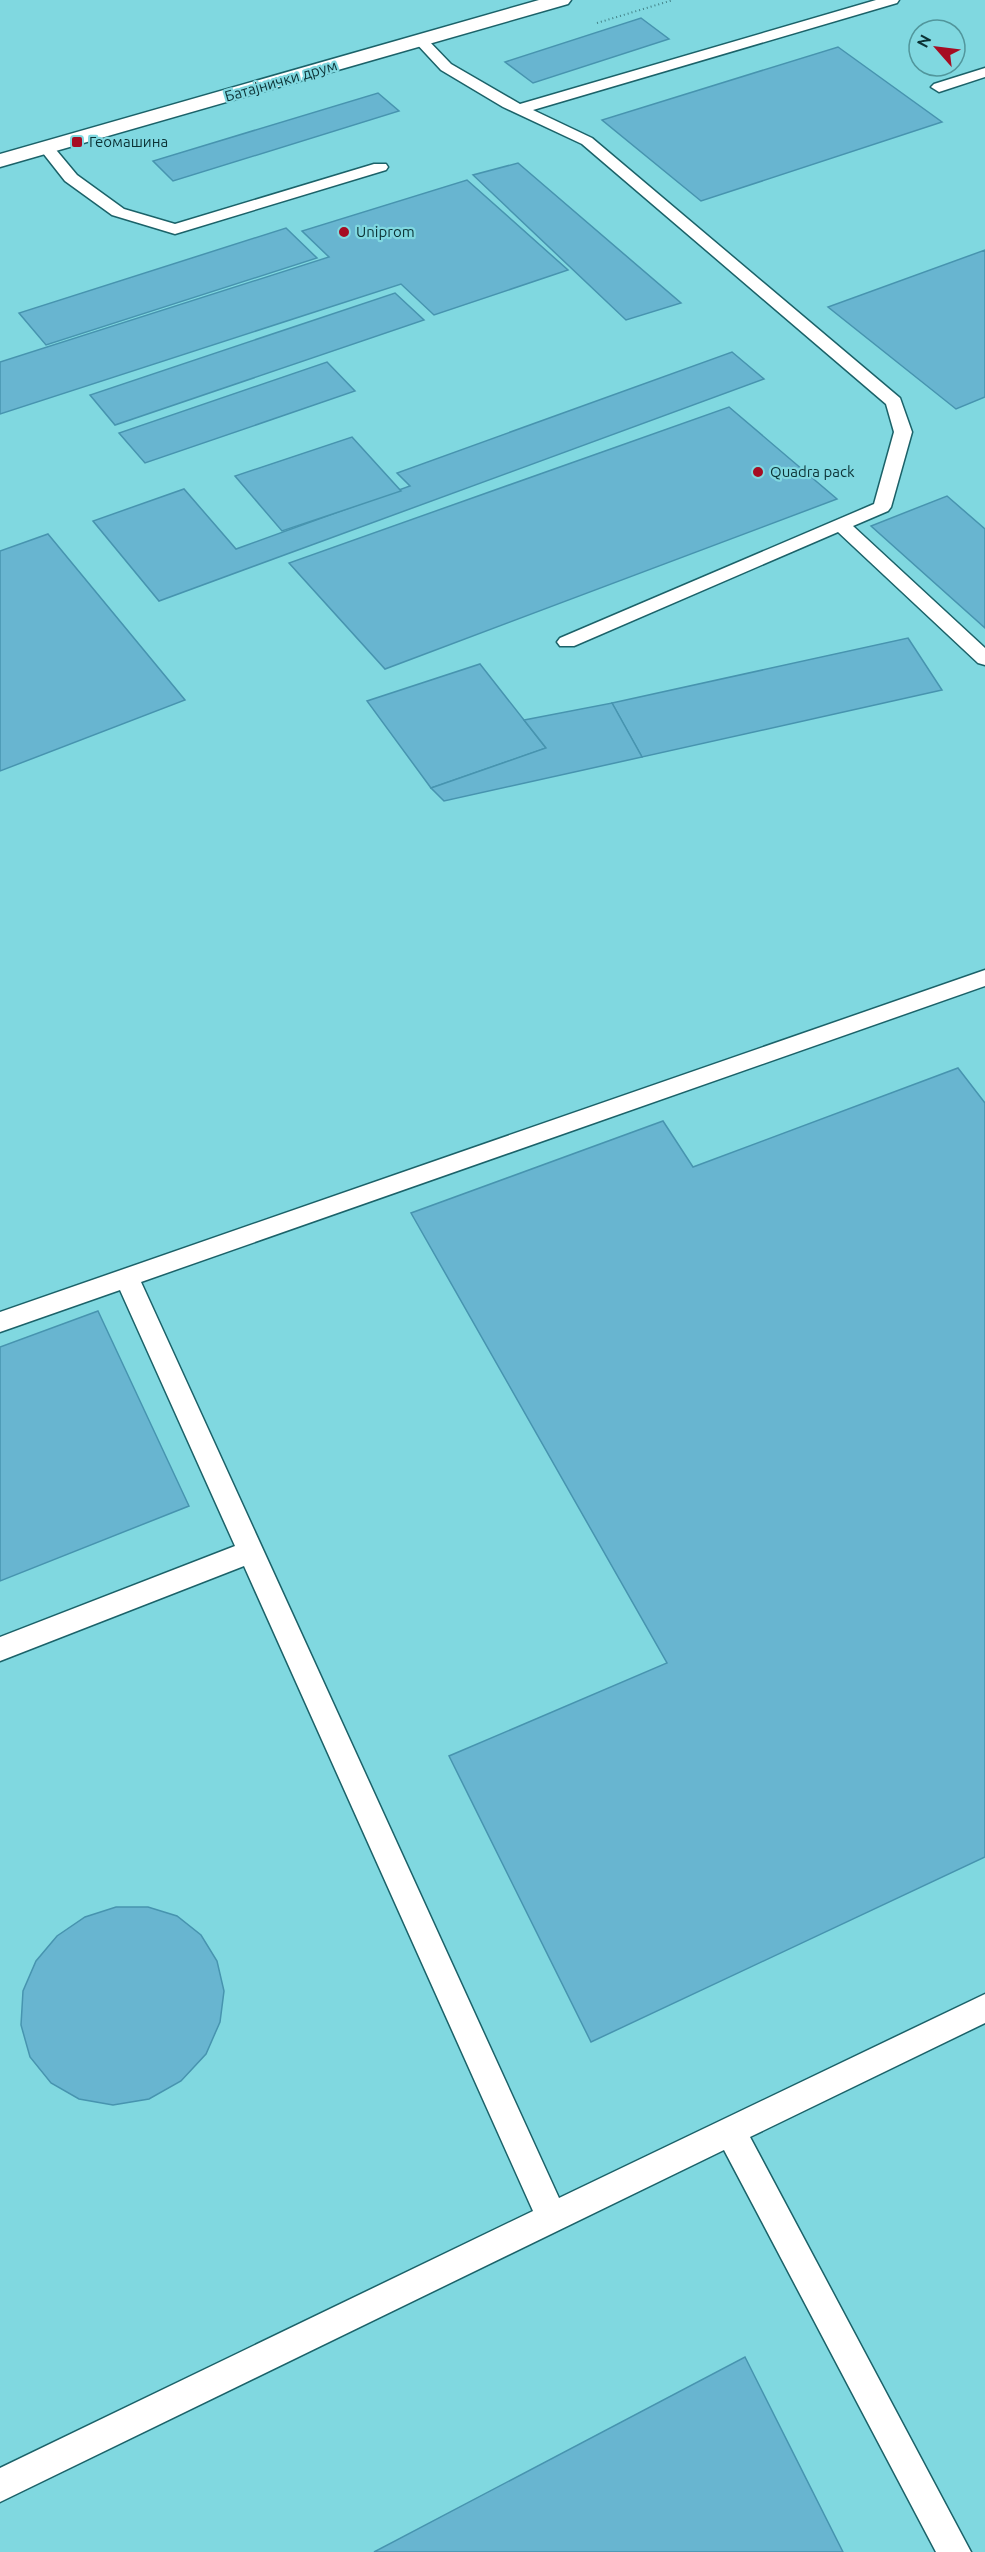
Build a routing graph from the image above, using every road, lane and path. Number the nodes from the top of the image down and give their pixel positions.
1 (561, 0) edge
2 (892, 0) edge
3 (421, 41) junction
4 (985, 72) edge
5 (939, 87) dead end
6 (520, 109) junction
7 (40, 150) junction
8 (0, 155) edge
9 (0, 161) edge
10 (380, 167) dead end
11 (841, 525) junction
12 (567, 642) dead end
13 (985, 659) edge
14 (985, 978) edge
15 (127, 1278) junction
16 (0, 1322) edge
17 (251, 1552) junction
18 (0, 1649) edge
19 (985, 2008) edge
20 (730, 2130) junction
21 (552, 2217) junction
22 (0, 2485) edge
23 (954, 2552) edge

1 - 3 main road, Батајнички друм
2 - 6 lane
3 - 6 lane
3 - 7 main road, Батајнички друм
4 - 5 lane
6 - 11 lane
7 - 8 lane
7 - 9 main road, Батајнички друм
7 - 10 lane
11 - 12 lane
11 - 13 lane
14 - 15 lane
15 - 16 lane
15 - 17 lane
17 - 18 lane
17 - 21 lane
19 - 20 lane
20 - 21 lane
20 - 23 lane
21 - 22 lane

